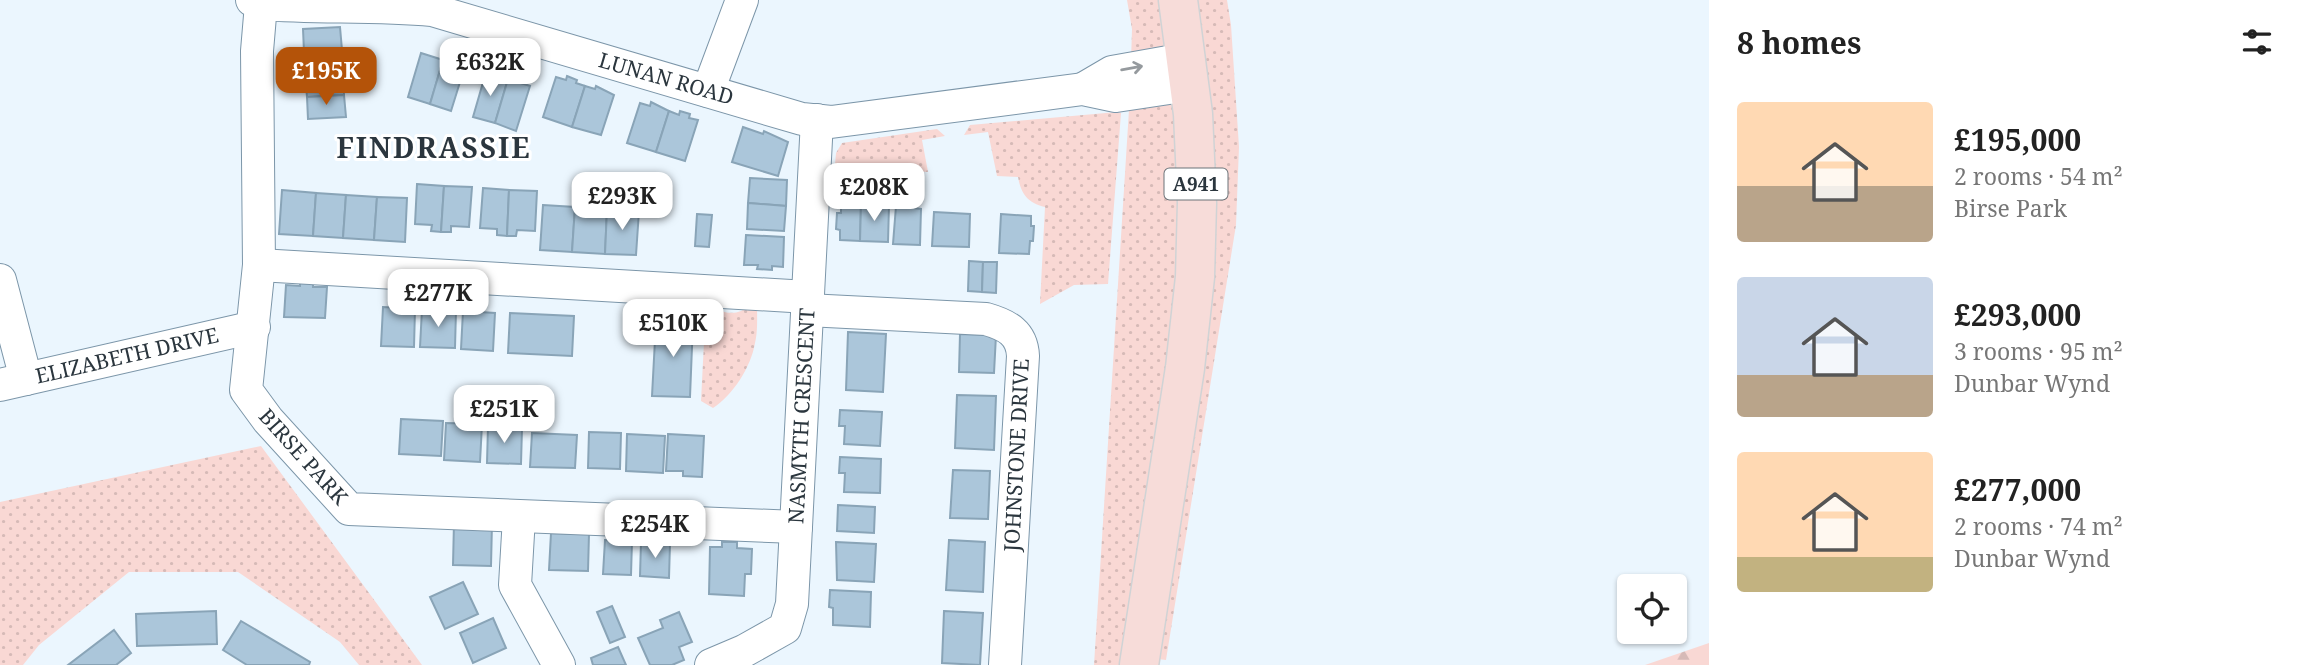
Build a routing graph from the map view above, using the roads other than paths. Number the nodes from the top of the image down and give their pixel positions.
1 (741, 0) edge
2 (1178, 0) edge
3 (257, 2) edge
4 (1187, 72) junction
5 (708, 91) junction
6 (817, 120) junction
7 (259, 265) junction
8 (0, 280) edge
9 (807, 303) junction
10 (254, 327) junction
11 (13, 382) edge
12 (519, 517) junction
13 (796, 527) junction
14 (747, 658) edge
15 (559, 665) edge
16 (711, 665) edge
17 (1004, 665) edge
18 (1139, 665) edge

1 - 5 street
2 - 4 main road, A941
3 - 5 street, LUNAN ROAD
3 - 7 street, BIRSE PARK
4 - 6 street, LUNAN ROAD
4 - 18 main road, A941
5 - 6 street, LUNAN ROAD
6 - 9 street, NASMYTH CRESCENT
7 - 9 street
7 - 10 street, BIRSE PARK
8 - 11 street
9 - 13 street, NASMYTH CRESCENT
9 - 17 street, JOHNSTONE DRIVE
10 - 11 street, ELIZABETH DRIVE
10 - 12 street, BIRSE PARK
12 - 13 street, BIRSE PARK
12 - 15 street
13 - 14 street, NASMYTH CRESCENT
14 - 16 street, NASMYTH CRESCENT

